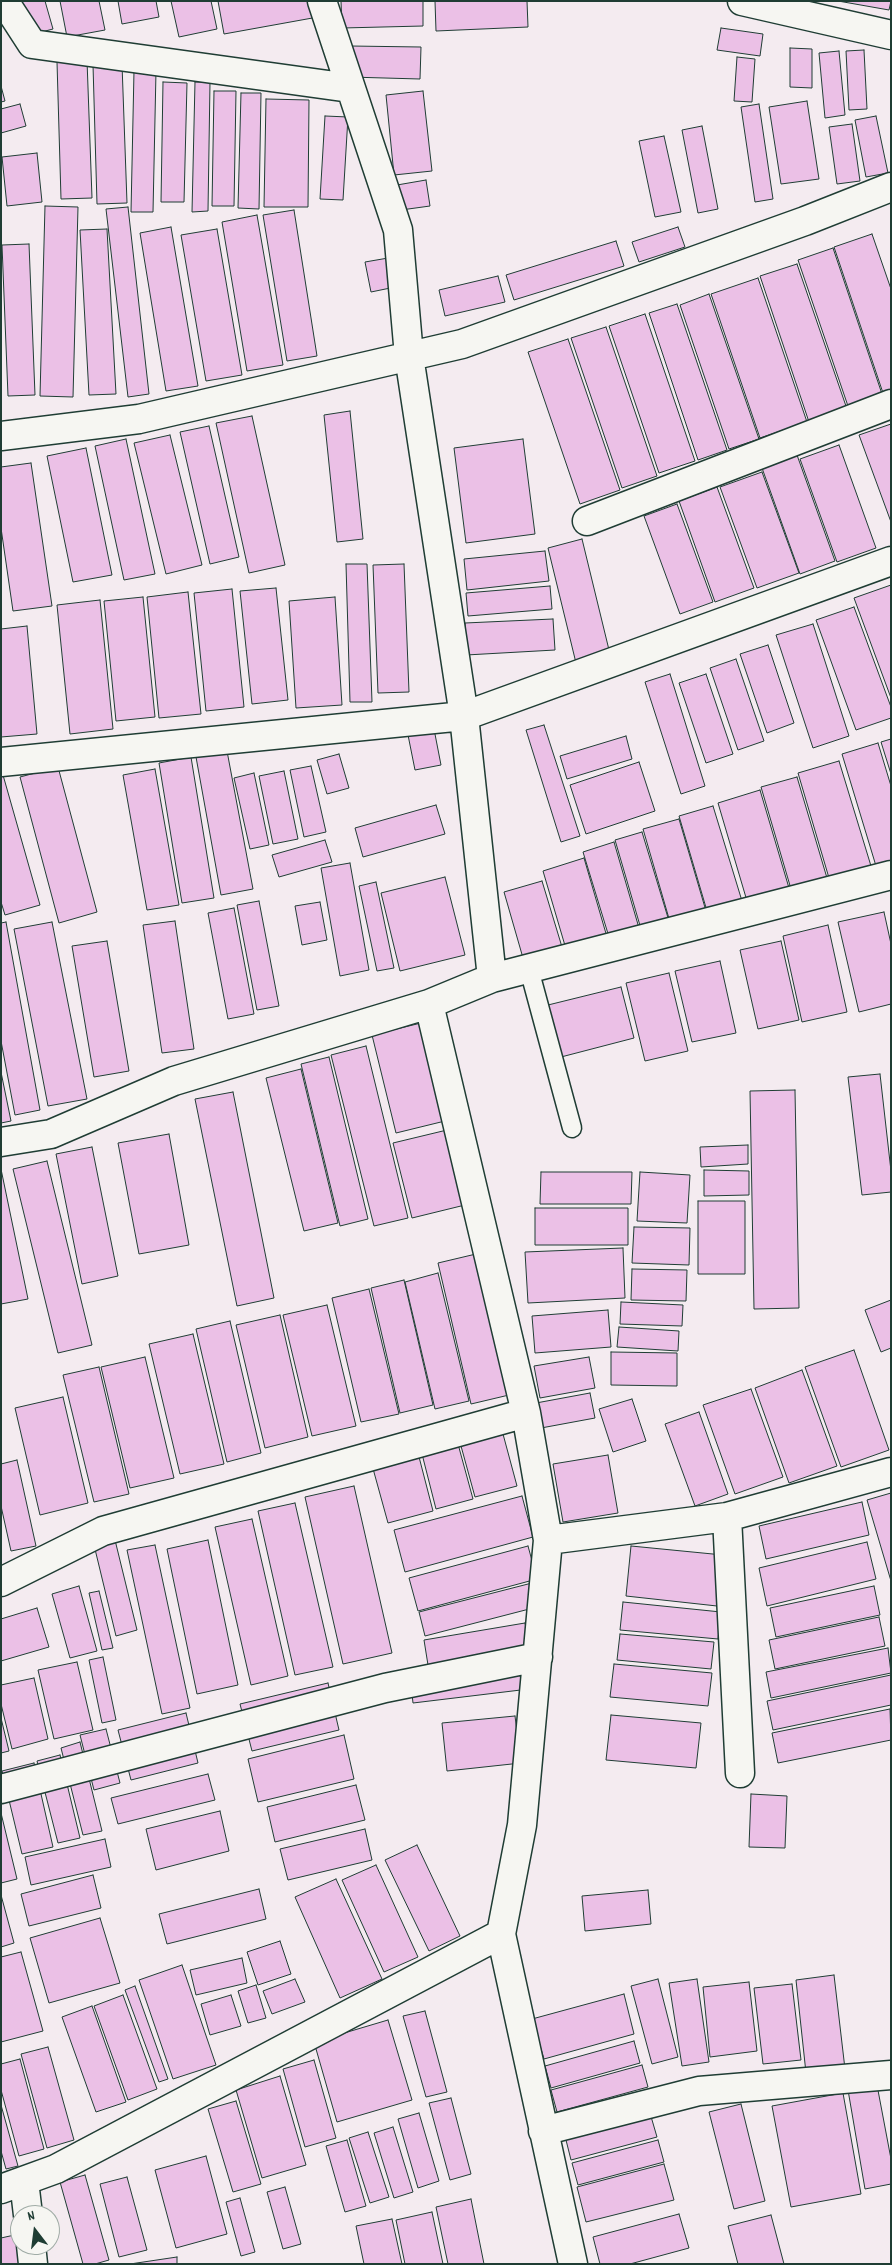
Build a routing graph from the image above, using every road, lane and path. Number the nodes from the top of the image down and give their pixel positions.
1 (4, 1) edge
2 (322, 1) edge
3 (742, 1) edge
4 (891, 35) edge
5 (350, 88) junction
6 (891, 187) edge
7 (409, 356) junction
8 (891, 404) edge
9 (1, 436) edge
10 (587, 521) dead end
11 (891, 562) edge
12 (464, 716) junction
13 (1, 762) edge
14 (891, 875) edge
15 (529, 969) junction
16 (492, 978) junction
17 (429, 1004) junction
18 (572, 1128) dead end
19 (1, 1142) edge
20 (526, 1413) junction
21 (891, 1472) edge
22 (726, 1517) junction
23 (548, 1540) junction
24 (1, 1582) edge
25 (538, 1657) junction
26 (740, 1773) dead end
27 (1, 1789) edge
28 (501, 1934) junction
29 (891, 2075) edge
30 (543, 2131) junction
31 (12, 2185) edge
32 (23, 2205) edge
33 (573, 2264) edge

1 - 5 street
2 - 5 street
3 - 4 street
5 - 7 street
6 - 7 street
7 - 9 street
7 - 12 street
8 - 10 street
11 - 12 street
12 - 13 street
12 - 16 street
14 - 15 street
15 - 16 street
15 - 18 lane
16 - 17 street
17 - 19 street
17 - 20 street
20 - 23 street
20 - 24 street
21 - 22 street
22 - 23 street
22 - 26 street
23 - 25 street
25 - 27 street
25 - 28 street
28 - 30 street
28 - 31 street
29 - 30 street
30 - 33 street
31 - 32 street

